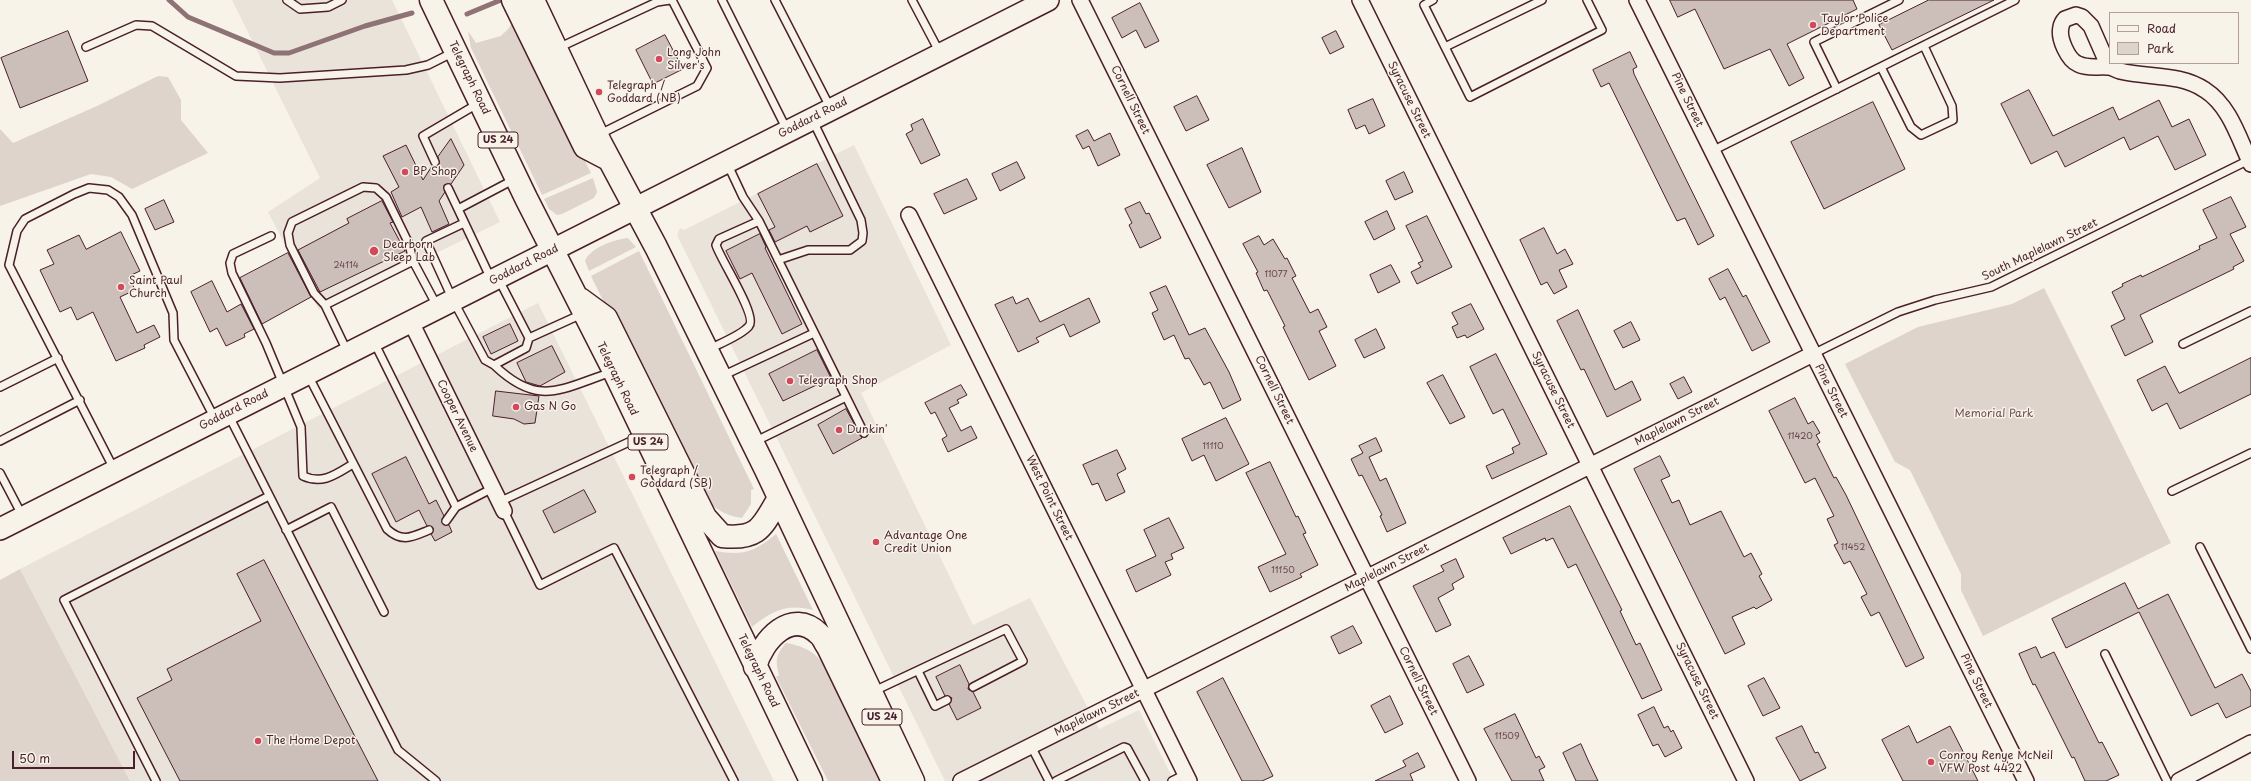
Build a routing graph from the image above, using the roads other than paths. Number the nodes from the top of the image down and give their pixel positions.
1 (287, 0) edge
2 (342, 0) edge
3 (431, 0) edge
4 (513, 0) edge
5 (534, 0) edge
6 (671, 0) edge
7 (722, 0) edge
8 (775, 0) edge
9 (912, 0) edge
10 (1048, 0) edge
11 (1080, 0) edge
12 (1360, 0) edge
13 (1433, 0) edge
14 (1542, 0) edge
15 (1587, 0) edge
16 (1637, 0) edge
17 (1899, 0) edge
18 (2015, 0) edge
19 (1924, 46) junction
20 (86, 48) dead end
21 (1446, 48) junction
22 (556, 49) junction
23 (456, 51) junction
24 (941, 54) junction
25 (1881, 67) junction
26 (2109, 67) dead end
27 (1837, 89) junction
28 (480, 102) junction
29 (831, 109) junction
30 (811, 118) junction
31 (787, 130) junction
32 (597, 135) junction
33 (1712, 151) junction
34 (608, 159) junction
35 (726, 161) junction
36 (435, 162) dead end
37 (2250, 162) edge
38 (516, 178) junction
39 (448, 188) dead end
40 (634, 207) junction
41 (458, 209) junction
42 (909, 215) dead end
43 (759, 221) junction
44 (464, 222) junction
45 (271, 236) dead end
46 (553, 250) junction
47 (413, 260) junction
48 (778, 260) junction
49 (495, 279) junction
50 (446, 304) junction
51 (325, 305) junction
52 (581, 305) junction
53 (2251, 311) edge
54 (411, 322) junction
55 (814, 333) junction
56 (529, 338) junction
57 (373, 340) junction
58 (2183, 344) dead end
59 (707, 350) junction
60 (348, 352) junction
61 (1813, 354) junction
62 (58, 358) junction
63 (494, 365) junction
64 (614, 371) junction
65 (308, 373) junction
66 (720, 377) junction
67 (284, 384) junction
68 (0, 387) edge
69 (846, 397) junction
70 (80, 400) junction
71 (221, 417) junction
72 (864, 433) dead end
73 (644, 435) junction
74 (0, 440) edge
75 (752, 443) junction
76 (2251, 453) edge
77 (353, 464) junction
78 (1590, 466) junction
79 (115, 470) junction
80 (0, 473) edge
81 (493, 488) junction
82 (2172, 491) dead end
83 (269, 496) junction
84 (779, 498) junction
85 (456, 507) junction
86 (502, 507) junction
87 (23, 517) junction
88 (446, 521) dead end
89 (0, 529) edge
90 (286, 530) junction
91 (429, 530) dead end
92 (2200, 547) dead end
93 (1367, 578) junction
94 (384, 612) dead end
95 (2251, 649) edge
96 (2105, 654) dead end
97 (755, 667) junction
98 (918, 671) junction
99 (973, 687) dead end
100 (1144, 690) junction
101 (870, 692) junction
102 (947, 700) dead end
103 (2251, 743) edge
104 (1031, 746) junction
105 (1188, 778) edge
106 (156, 781) edge
107 (436, 781) edge
108 (734, 781) edge
109 (811, 781) edge
110 (893, 781) edge
111 (913, 781) edge
112 (961, 781) edge
113 (1049, 781) edge
114 (1056, 781) edge
115 (1145, 781) edge
116 (1172, 781) edge
117 (1468, 781) edge
118 (1746, 781) edge
119 (2026, 781) edge
120 (2167, 781) edge
121 (2179, 781) edge

1 - 2 lane
3 - 23 main road, Telegraph Road / US 24
4 - 34 main road
5 - 22 main road, US 24
6 - 22 lane
6 - 32 lane
7 - 31 lane
8 - 29 lane
9 - 24 lane
10 - 24 main road, Goddard Road
11 - 93 street, Cornell Street
12 - 78 street, Syracuse Street
13 - 21 lane
14 - 21 lane
15 - 21 lane
16 - 33 street, Pine Street
17 - 27 lane
18 - 19 lane
19 - 25 lane
19 - 25 lane
20 - 23 lane
22 - 32 main road, US 24
23 - 28 main road, Telegraph Road / US 24
24 - 29 main road, Goddard Road
25 - 27 lane
26 - 37 street
27 - 33 lane
28 - 36 lane
28 - 38 main road, Telegraph Road / US 24
29 - 30 main road, Goddard Road
30 - 31 main road, Goddard Road
30 - 48 lane
31 - 35 main road, Goddard Road
32 - 34 main road, US 24
33 - 61 street, Pine Street
34 - 40 main road, US 24
35 - 40 main road, Goddard Road
35 - 43 lane
37 - 61 lane, South Maplelawn Street
38 - 41 lane
38 - 46 main road, Telegraph Road / US 24
39 - 41 lane
40 - 46 main road, Goddard Road
40 - 59 main road, US 24
41 - 44 lane
42 - 100 street, West Point Street
43 - 48 lane
43 - 59 lane
44 - 49 lane
44 - 50 lane
45 - 67 lane
46 - 49 main road, Goddard Road
46 - 52 main road, Telegraph Road / US 24
47 - 50 lane
47 - 51 lane
47 - 51 lane
48 - 55 lane
49 - 50 main road, Goddard Road
49 - 56 lane
50 - 54 main road, Goddard Road
50 - 63 lane
51 - 60 lane
52 - 56 lane
52 - 64 main road, Telegraph Road / US 24
52 - 84 main road
53 - 58 lane
54 - 57 main road, Goddard Road
54 - 81 street, Cooper Avenue
55 - 66 lane
55 - 69 lane
56 - 63 lane
57 - 60 main road, Goddard Road
57 - 85 lane
59 - 66 main road, US 24
60 - 65 main road, Goddard Road
61 - 78 street, Maplelawn Street
61 - 119 street, Pine Street
62 - 68 lane
62 - 70 lane
62 - 71 lane
63 - 64 lane
64 - 73 main road, Telegraph Road / US 24
65 - 67 main road, Goddard Road
65 - 77 lane
66 - 75 main road, US 24
67 - 71 main road, Goddard Road
67 - 77 lane
69 - 72 lane
69 - 75 lane
70 - 74 lane
70 - 79 lane
71 - 79 main road, Goddard Road
71 - 83 lane
73 - 86 lane
73 - 97 main road, Telegraph Road / US 24
75 - 84 main road, US 24
76 - 82 lane
77 - 91 lane
78 - 93 street, Maplelawn Street
78 - 118 street, Syracuse Street
79 - 87 main road, Goddard Road
80 - 87 lane
81 - 85 lane
81 - 86 street, Cooper Avenue
83 - 90 lane
83 - 106 lane
84 - 101 main road, US 24
85 - 88 lane
86 - 108 lane
87 - 89 main road, Goddard Road
90 - 94 lane
90 - 107 lane
92 - 95 lane
93 - 100 street, Maplelawn Street
93 - 117 street, Cornell Street
96 - 120 lane
97 - 109 main road, Telegraph Road / US 24
97 - 110 main road
98 - 99 lane
98 - 101 lane
98 - 102 lane
100 - 104 street, Maplelawn Street
100 - 105 street, West Point Street
101 - 111 main road, US 24
103 - 121 street
104 - 112 street, Maplelawn Street
104 - 113 lane
105 - 116 lane
114 - 115 lane

